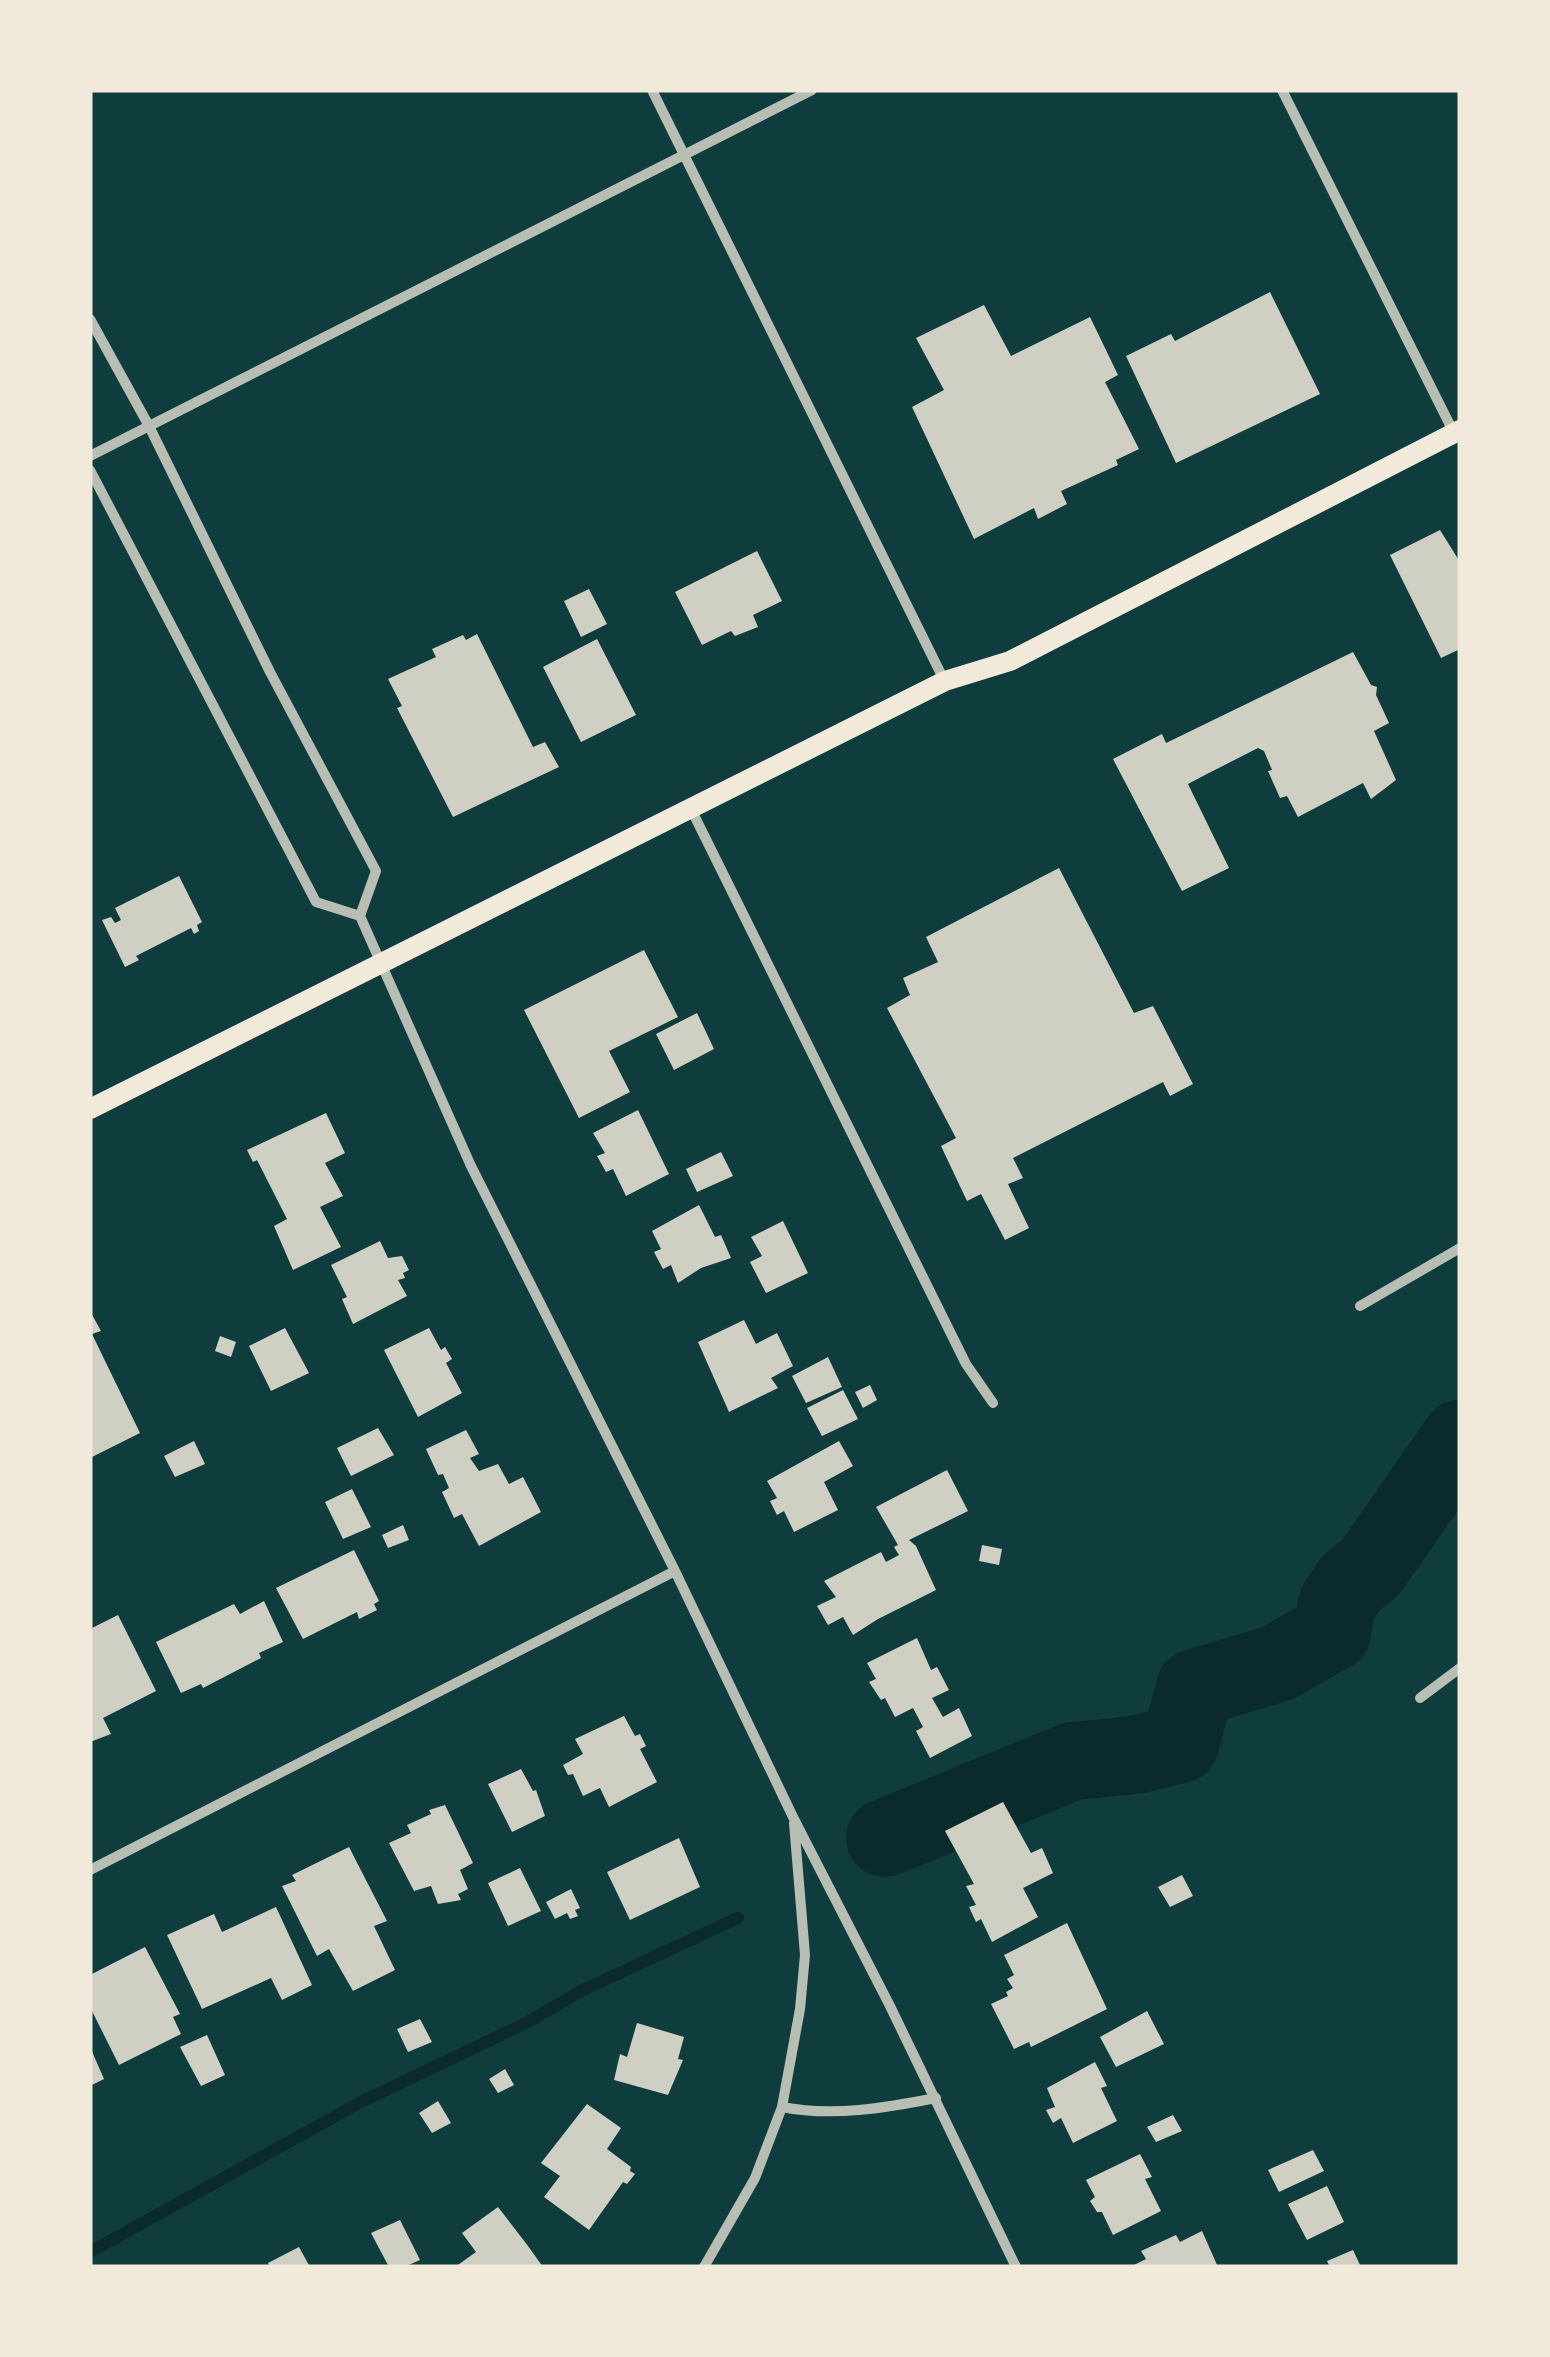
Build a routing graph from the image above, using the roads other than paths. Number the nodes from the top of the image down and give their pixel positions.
1 (652, 90) edge
2 (812, 90) edge
3 (1282, 90) edge
4 (686, 154) junction
5 (90, 319) edge
6 (149, 426) junction
7 (1457, 432) edge
8 (90, 456) edge
9 (90, 470) edge
10 (945, 681) junction
11 (691, 808) junction
12 (360, 916) junction
13 (381, 963) junction
14 (90, 1109) edge
15 (1460, 1248) edge
16 (1360, 1306) dead end
17 (993, 1402) dead end
18 (675, 1571) junction
19 (1460, 1668) edge
20 (1420, 1698) dead end
21 (793, 1817) junction
22 (90, 1870) edge
23 (936, 2098) junction
24 (782, 2107) junction
25 (704, 2267) edge
26 (1016, 2267) edge

1 - 4 street
2 - 4 street
3 - 7 street
4 - 6 street
4 - 10 street
5 - 6 street
6 - 8 street
6 - 12 street
7 - 10 main road
9 - 12 street
10 - 11 main road
11 - 13 main road
11 - 17 street
12 - 13 street
13 - 14 main road
13 - 18 street
15 - 16 street
18 - 21 street
18 - 22 street
19 - 20 street
21 - 23 street
21 - 24 street
23 - 24 street
23 - 26 street
24 - 25 street

